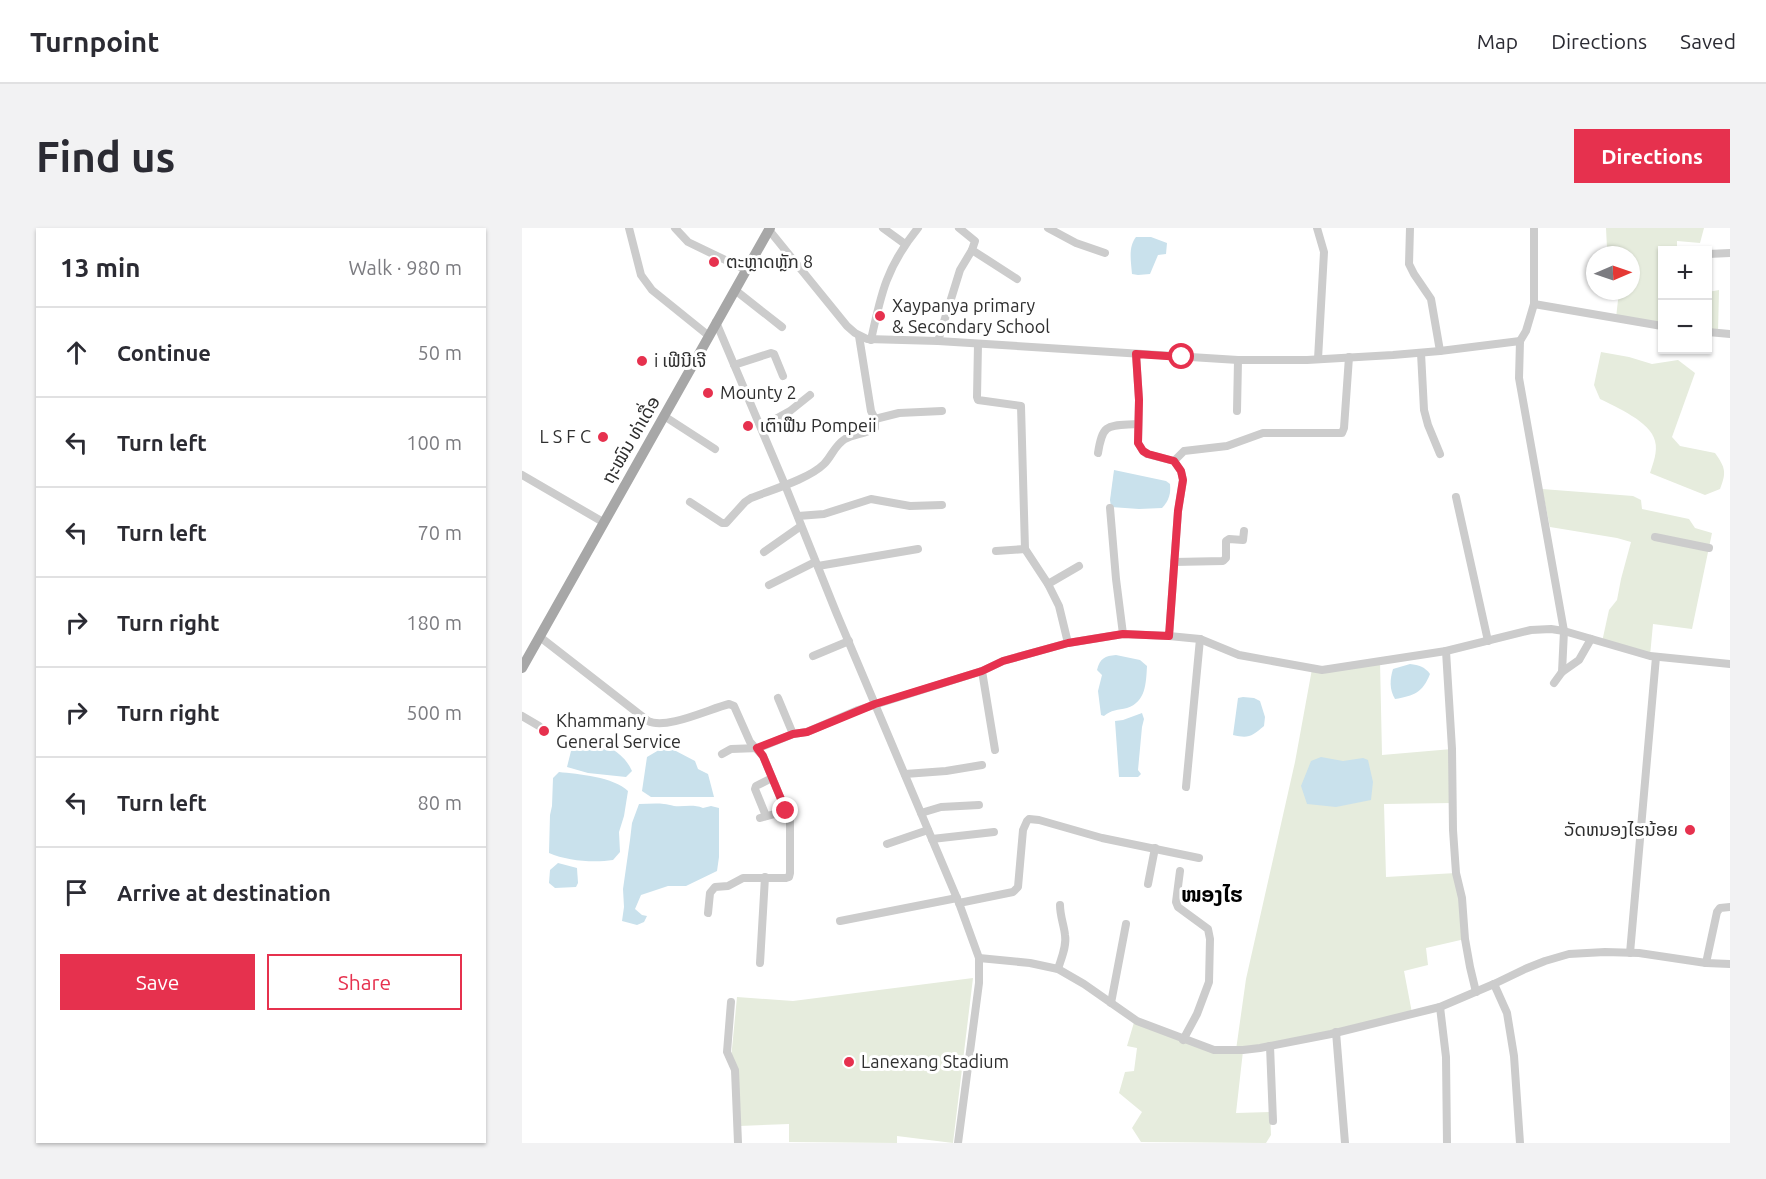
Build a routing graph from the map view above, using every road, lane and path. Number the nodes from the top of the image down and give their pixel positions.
1 (629, 228) edge
2 (675, 228) edge
3 (883, 228) edge
4 (918, 228) edge
5 (959, 228) edge
6 (1048, 228) edge
7 (1317, 228) edge
8 (1410, 228) edge
9 (1534, 228) edge
10 (769, 229) edge
11 (905, 244) junction
12 (972, 250) junction
13 (1105, 253) dead end
14 (1730, 253) edge
15 (1712, 254) edge
16 (746, 270) junction
17 (1017, 279) dead end
18 (735, 290) junction
19 (1534, 304) junction
20 (716, 322) junction
21 (1658, 325) edge
22 (782, 327) dead end
23 (1712, 332) edge
24 (1730, 334) edge
25 (708, 336) junction
26 (859, 336) junction
27 (871, 340) junction
28 (938, 341) junction
29 (1520, 341) junction
30 (978, 344) junction
31 (1440, 351) junction
32 (1421, 353) junction
33 (1136, 354) junction
34 (1349, 357) junction
35 (1318, 359) junction
36 (1238, 360) junction
37 (734, 365) junction
38 (783, 376) dead end
39 (810, 395) dead end
40 (942, 411) dead end
41 (1237, 411) dead end
42 (664, 416) junction
43 (875, 418) junction
44 (1138, 424) junction
45 (761, 427) junction
46 (715, 449) dead end
47 (1098, 453) dead end
48 (1440, 453) dead end
49 (1174, 461) junction
50 (522, 475) edge
51 (785, 485) junction
52 (1456, 497) dead end
53 (690, 502) dead end
54 (942, 505) dead end
55 (1110, 508) dead end
56 (798, 516) junction
57 (603, 522) junction
58 (801, 526) junction
59 (1244, 531) dead end
60 (1655, 537) dead end
61 (1709, 548) dead end
62 (918, 549) dead end
63 (1025, 549) junction
64 (996, 551) dead end
65 (764, 552) dead end
66 (1174, 561) junction
67 (817, 564) junction
68 (1079, 566) dead end
69 (1048, 584) junction
70 (769, 585) dead end
71 (1564, 631) junction
72 (1123, 634) junction
73 (540, 636) junction
74 (1169, 636) junction
75 (1200, 639) junction
76 (1591, 639) junction
77 (849, 641) junction
78 (1488, 641) junction
79 (1068, 643) junction
80 (1446, 651) junction
81 (813, 656) dead end
82 (1656, 657) junction
83 (1730, 664) edge
84 (522, 668) edge
85 (982, 671) junction
86 (1562, 672) junction
87 (1554, 682) dead end
88 (778, 698) dead end
89 (875, 704) junction
90 (522, 716) edge
91 (539, 726) dead end
92 (793, 734) junction
93 (757, 748) junction
94 (995, 750) dead end
95 (722, 754) dead end
96 (982, 765) dead end
97 (905, 774) junction
98 (772, 778) junction
99 (1186, 788) dead end
100 (979, 805) dead end
101 (786, 811) junction
102 (921, 813) junction
103 (994, 832) dead end
104 (930, 834) junction
105 (887, 844) dead end
106 (1155, 848) junction
107 (1199, 858) dead end
108 (1180, 871) dead end
109 (765, 878) junction
110 (1148, 885) dead end
111 (958, 901) junction
112 (1060, 905) dead end
113 (1730, 907) edge
114 (708, 913) dead end
115 (840, 921) dead end
116 (1126, 924) dead end
117 (1630, 953) junction
118 (979, 958) junction
119 (760, 963) dead end
120 (1706, 963) junction
121 (1730, 964) edge
122 (1058, 969) junction
123 (1494, 984) junction
124 (1476, 992) junction
125 (731, 1002) dead end
126 (1111, 1003) junction
127 (1440, 1007) junction
128 (1336, 1032) junction
129 (1183, 1040) junction
130 (1270, 1046) junction
131 (1273, 1121) dead end
132 (738, 1143) edge
133 (958, 1143) edge
134 (1345, 1143) edge
135 (1446, 1143) edge
136 (1520, 1143) edge

1 - 25 street
2 - 16 street
3 - 11 street
4 - 11 street
5 - 12 street
6 - 13 street
7 - 35 street
8 - 31 street
9 - 19 street
10 - 16 main road, ຖະໝົນ ທ່າເດື່ອ
10 - 26 street
11 - 27 street
12 - 17 street
12 - 28 street
14 - 15 street
16 - 18 main road, ຖະໝົນ ທ່າເດື່ອ
18 - 20 main road, ຖະໝົນ ທ່າເດື່ອ
18 - 22 street
19 - 21 street
19 - 29 street
20 - 25 main road, ຖະໝົນ ທ່າເດື່ອ
20 - 37 street
23 - 24 street
25 - 42 main road, ຖະໝົນ ທ່າເດື່ອ
26 - 27 street
26 - 43 street
27 - 28 street
28 - 30 street
29 - 31 street
29 - 71 street
30 - 33 street
30 - 63 street
31 - 32 street
32 - 34 street
32 - 48 street
33 - 36 street
33 - 44 street
34 - 35 street
34 - 49 street
35 - 36 street
36 - 41 street
37 - 38 street
37 - 45 street
39 - 45 street
40 - 43 street
42 - 46 street
42 - 57 main road, ຖະໝົນ ທ່າເດື່ອ
43 - 51 street
44 - 47 street
44 - 49 street
45 - 51 street
49 - 66 street
50 - 57 street
51 - 53 street
51 - 56 street
52 - 78 street
54 - 56 street
55 - 72 street
56 - 58 street
57 - 73 main road, ຖະໝົນ ທ່າເດື່ອ
58 - 65 street
58 - 67 street
59 - 66 street
60 - 61 street
62 - 67 street
63 - 64 street
63 - 69 street
66 - 74 street
67 - 70 street
67 - 77 street
68 - 69 street
69 - 79 street
71 - 76 street
71 - 78 street
71 - 86 street
72 - 74 street
72 - 79 street
73 - 84 main road, ຖະໝົນ ທ່າເດື່ອ
73 - 93 street
74 - 75 street
75 - 80 street
75 - 99 street
76 - 82 street
76 - 86 street
77 - 81 street
77 - 89 street
78 - 80 street
79 - 85 street
80 - 124 street
82 - 83 street
82 - 117 street
85 - 89 street
85 - 94 street
86 - 87 street
88 - 92 street
89 - 92 street
89 - 97 street
90 - 91 street
92 - 93 street
93 - 95 street
93 - 98 street
96 - 97 street
97 - 102 street
98 - 101 street
98 - 101 street
100 - 102 street
101 - 109 street
102 - 104 street
103 - 104 street
104 - 105 street
104 - 111 street
106 - 107 street
106 - 110 street
106 - 111 street
108 - 129 street
109 - 114 street
109 - 119 street
111 - 115 street
111 - 118 street
112 - 122 street
113 - 120 street
116 - 126 street
117 - 120 street
117 - 123 street
118 - 122 street
118 - 133 street
120 - 121 street
122 - 126 street
123 - 124 street
123 - 136 street
124 - 127 street
125 - 132 street
126 - 129 street
127 - 128 street
127 - 135 street
128 - 130 street
128 - 134 street
129 - 130 street
130 - 131 street

